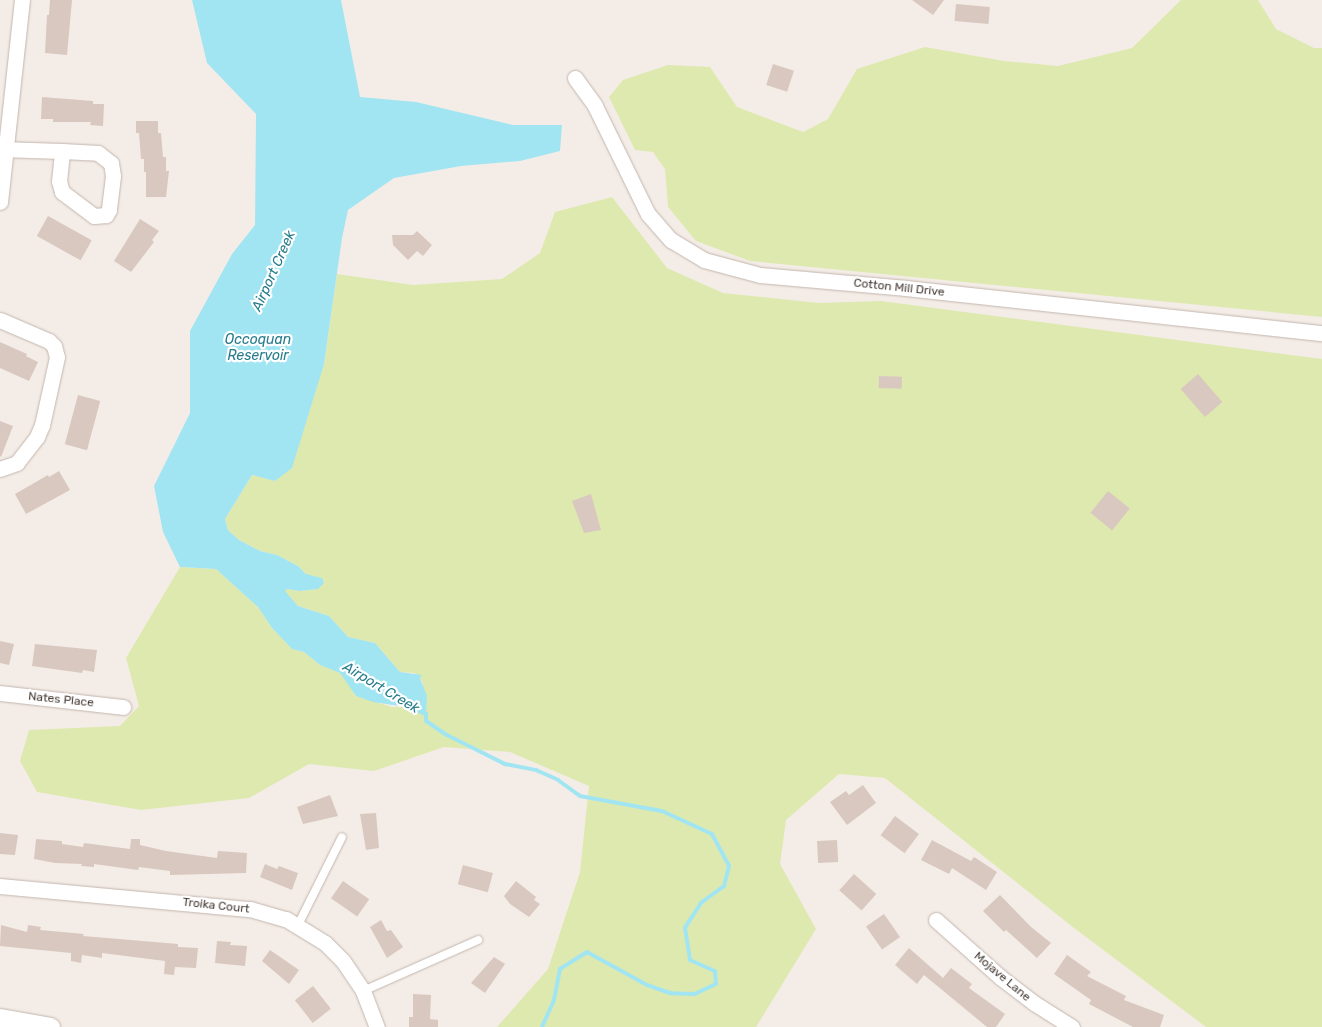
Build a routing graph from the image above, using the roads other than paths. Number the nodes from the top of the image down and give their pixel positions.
1 (22, 0) edge
2 (575, 78) dead end
3 (2, 149) edge
4 (62, 152) junction
5 (0, 202) edge
6 (0, 320) edge
7 (1322, 333) edge
8 (0, 469) edge
9 (0, 693) edge
10 (123, 707) dead end
11 (342, 837) dead end
12 (0, 886) edge
13 (936, 920) dead end
14 (298, 925) junction
15 (478, 940) dead end
16 (363, 991) junction
17 (0, 1018) edge
18 (50, 1027) edge
19 (377, 1027) edge
20 (1072, 1027) edge

1 - 3 street
2 - 7 street, Cotton Mill Drive
3 - 4 street
3 - 5 street
4 - 4 street
6 - 8 street
9 - 10 street, Nates Place
11 - 14 lane
12 - 14 street, Troika Court
13 - 20 street, Mojave Lane
14 - 16 street, Troika Court
15 - 16 lane
16 - 19 street, Troika Court
17 - 18 street

